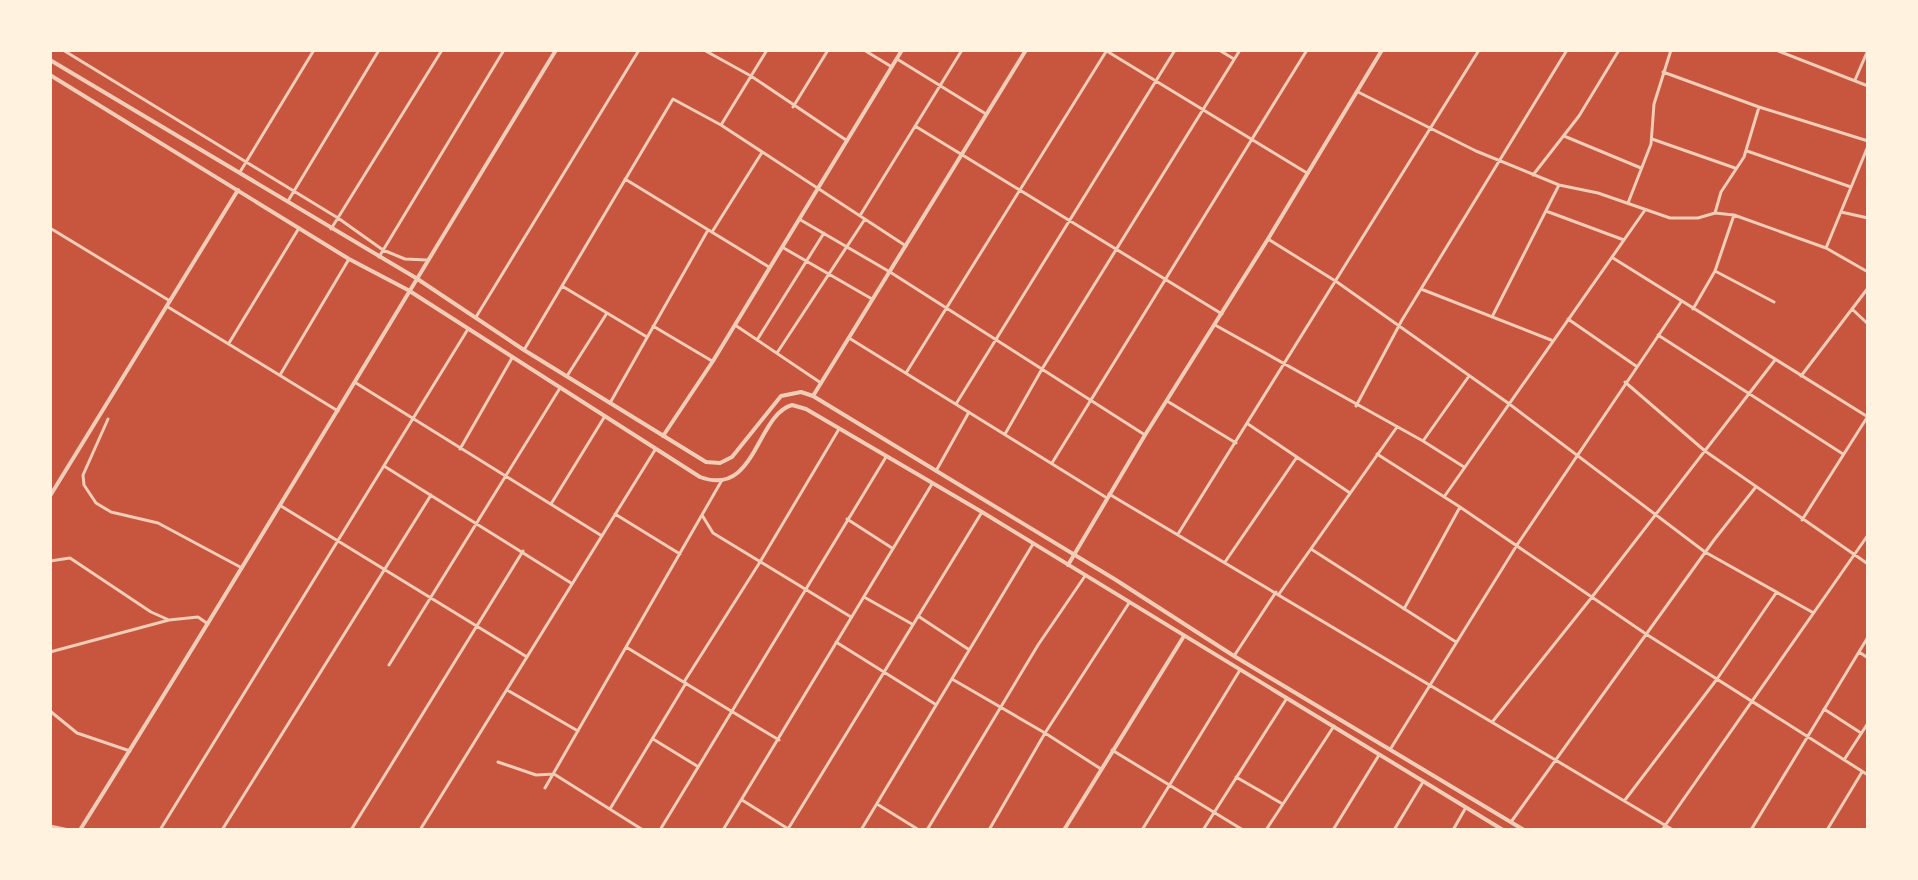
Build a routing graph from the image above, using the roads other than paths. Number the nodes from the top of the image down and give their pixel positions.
1 (63, 50) edge
2 (314, 50) edge
3 (379, 50) edge
4 (442, 50) edge
5 (504, 50) edge
6 (556, 50) edge
7 (639, 50) edge
8 (704, 50) edge
9 (767, 50) edge
10 (828, 50) edge
11 (864, 50) edge
12 (902, 50) edge
13 (962, 50) edge
14 (1026, 50) edge
15 (1106, 50) edge
16 (1175, 50) edge
17 (1219, 50) edge
18 (1240, 50) edge
19 (1307, 50) edge
20 (1382, 50) edge
21 (1479, 50) edge
22 (1567, 50) edge
23 (1619, 50) edge
24 (1671, 50) edge
25 (1776, 50) edge
26 (1868, 50) edge
27 (1784, 51) edge
28 (897, 59) junction
29 (1234, 59) junction
30 (50, 60) edge
31 (892, 67) junction
32 (1663, 72) junction
33 (50, 75) edge
34 (751, 76) junction
35 (1855, 80) junction
36 (1155, 81) junction
37 (940, 86) junction
38 (1868, 86) edge
39 (1356, 91) junction
40 (793, 107) junction
41 (1759, 107) junction
42 (1202, 110) junction
43 (987, 114) junction
44 (721, 125) junction
45 (915, 126) junction
46 (1430, 129) junction
47 (1564, 136) junction
48 (1652, 139) junction
49 (1251, 140) junction
50 (846, 141) junction
51 (1868, 144) edge
52 (1747, 151) junction
53 (762, 153) junction
54 (962, 154) junction
55 (1499, 160) junction
56 (245, 162) junction
57 (1642, 169) junction
58 (1737, 169) junction
59 (240, 172) junction
60 (1307, 173) junction
61 (1533, 175) junction
62 (625, 179) junction
63 (1559, 185) junction
64 (818, 187) junction
65 (1851, 187) junction
66 (238, 190) junction
67 (1021, 190) junction
68 (293, 192) junction
69 (288, 201) junction
70 (1628, 203) junction
71 (1645, 210) junction
72 (1546, 211) junction
73 (1841, 212) junction
74 (1715, 213) junction
75 (861, 215) junction
76 (1734, 215) junction
77 (338, 218) junction
78 (866, 218) junction
79 (1868, 218) edge
80 (799, 219) junction
81 (1070, 221) junction
82 (50, 228) edge
83 (299, 228) junction
84 (331, 229) junction
85 (710, 231) junction
86 (824, 233) junction
87 (1268, 239) junction
88 (1624, 240) junction
89 (847, 246) junction
90 (906, 246) junction
91 (782, 247) junction
92 (1826, 248) junction
93 (1116, 249) junction
94 (383, 250) junction
95 (379, 257) junction
96 (1612, 257) junction
97 (349, 259) junction
98 (427, 260) junction
99 (807, 262) junction
100 (769, 267) junction
101 (1715, 271) junction
102 (890, 272) junction
103 (1868, 272) edge
104 (828, 274) junction
105 (416, 278) junction
106 (1165, 279) junction
107 (1337, 282) junction
108 (562, 286) junction
109 (1868, 288) edge
110 (1421, 289) junction
111 (408, 290) junction
112 (873, 300) junction
113 (1681, 302) junction
114 (1774, 302) dead end
115 (169, 304) junction
116 (946, 309) junction
117 (1693, 309) junction
118 (1852, 309) junction
119 (607, 313) junction
120 (1222, 314) junction
121 (476, 317) junction
122 (1492, 317) junction
123 (1568, 319) junction
124 (1868, 324) edge
125 (735, 325) junction
126 (1215, 325) junction
127 (1399, 325) junction
128 (653, 326) junction
129 (468, 329) junction
130 (1658, 335) junction
131 (647, 337) junction
132 (849, 338) junction
133 (757, 340) junction
134 (996, 341) junction
135 (1553, 341) junction
136 (229, 343) junction
137 (524, 350) junction
138 (777, 353) junction
139 (512, 358) junction
140 (1775, 360) junction
141 (713, 361) junction
142 (1285, 366) junction
143 (1636, 366) junction
144 (1042, 369) junction
145 (906, 373) junction
146 (280, 375) junction
147 (567, 376) junction
148 (1469, 376) junction
149 (1801, 376) junction
150 (1625, 382) junction
151 (356, 383) junction
152 (821, 383) junction
153 (560, 388) junction
154 (1749, 395) junction
155 (813, 396) junction
156 (1091, 398) junction
157 (1167, 401) junction
158 (610, 403) junction
159 (1508, 403) junction
160 (956, 404) junction
161 (1356, 406) junction
162 (338, 411) junction
163 (969, 412) junction
164 (605, 416) junction
165 (1868, 416) edge
166 (108, 419) dead end
167 (410, 419) junction
168 (1248, 424) junction
169 (1398, 427) junction
170 (840, 428) junction
171 (1005, 434) junction
172 (1145, 435) junction
173 (663, 436) junction
174 (1423, 441) junction
175 (1236, 443) junction
176 (460, 449) junction
177 (655, 450) junction
178 (1705, 451) junction
179 (1377, 454) junction
180 (1577, 454) junction
181 (1843, 454) junction
182 (886, 456) junction
183 (1297, 457) junction
184 (1052, 463) junction
185 (384, 466) junction
186 (1464, 467) junction
187 (936, 471) junction
188 (505, 477) junction
189 (722, 480) junction
190 (932, 483) junction
191 (1755, 488) junction
192 (1350, 493) junction
193 (431, 495) junction
194 (50, 496) edge
195 (1108, 496) junction
196 (1444, 497) junction
197 (551, 504) junction
198 (281, 506) junction
199 (1460, 507) junction
200 (982, 512) junction
201 (615, 514) junction
202 (1656, 514) junction
203 (702, 515) junction
204 (847, 519) junction
205 (1802, 520) junction
206 (477, 522) junction
207 (1178, 534) junction
208 (1868, 535) edge
209 (602, 536) junction
210 (338, 540) junction
211 (1033, 544) junction
212 (1517, 545) junction
213 (892, 548) junction
214 (1311, 549) junction
215 (523, 551) junction
216 (1705, 552) junction
217 (680, 554) junction
218 (1853, 554) junction
219 (1073, 556) junction
220 (50, 561) edge
221 (760, 562) junction
222 (1225, 562) junction
223 (1868, 564) edge
224 (1068, 565) junction
225 (242, 568) junction
226 (384, 568) junction
227 (1085, 576) junction
228 (572, 584) junction
229 (804, 590) junction
230 (1278, 593) junction
231 (1776, 593) junction
232 (431, 596) junction
233 (864, 597) junction
234 (1592, 597) junction
235 (1129, 603) junction
236 (1404, 609) junction
237 (1812, 612) junction
238 (918, 616) junction
239 (851, 617) junction
240 (169, 620) junction
241 (208, 624) junction
242 (478, 625) junction
243 (913, 625) junction
244 (1646, 634) junction
245 (1184, 636) junction
246 (1868, 637) edge
247 (836, 642) junction
248 (1457, 643) junction
249 (626, 647) junction
250 (969, 650) junction
251 (50, 652) edge
252 (1859, 652) junction
253 (1234, 656) junction
254 (527, 657) junction
255 (1868, 658) edge
256 (389, 665) dead end
257 (1240, 670) junction
258 (884, 672) junction
259 (952, 679) junction
260 (1717, 679) junction
261 (685, 682) junction
262 (1432, 684) junction
263 (507, 690) junction
264 (1287, 698) junction
265 (1751, 702) junction
266 (936, 705) junction
267 (1001, 707) junction
268 (1824, 709) junction
269 (50, 711) edge
270 (732, 711) junction
271 (1493, 721) junction
272 (1868, 723) edge
273 (1334, 726) junction
274 (578, 731) junction
275 (1045, 733) junction
276 (1861, 733) junction
277 (1807, 736) junction
278 (653, 739) junction
279 (779, 740) junction
280 (1391, 748) junction
281 (1112, 750) junction
282 (130, 751) junction
283 (1380, 754) junction
284 (1555, 759) junction
285 (1844, 760) junction
286 (498, 762) dead end
287 (698, 767) junction
288 (1101, 769) junction
289 (1862, 772) junction
290 (554, 774) junction
291 (1868, 775) edge
292 (1236, 777) junction
293 (1423, 782) junction
294 (1168, 785) junction
295 (545, 788) dead end
296 (742, 800) junction
297 (1625, 800) junction
298 (877, 804) junction
299 (1282, 804) junction
300 (1466, 808) junction
301 (610, 809) junction
302 (1214, 813) junction
303 (1511, 822) junction
304 (50, 826) edge
305 (1664, 828) edge
306 (789, 829) edge
307 (69, 830) edge
308 (80, 830) edge
309 (160, 830) edge
310 (222, 830) edge
311 (351, 830) edge
312 (420, 830) edge
313 (643, 830) edge
314 (660, 830) edge
315 (723, 830) edge
316 (861, 830) edge
317 (919, 830) edge
318 (927, 830) edge
319 (989, 830) edge
320 (1064, 830) edge
321 (1142, 830) edge
322 (1203, 830) edge
323 (1243, 830) edge
324 (1266, 830) edge
325 (1333, 830) edge
326 (1394, 830) edge
327 (1453, 830) edge
328 (1503, 830) edge
329 (1524, 830) edge
330 (1673, 830) edge
331 (1751, 830) edge
332 (1827, 830) edge

1 - 56 street
2 - 56 street
3 - 68 street
4 - 77 street
5 - 94 street
6 - 98 street
7 - 121 street
8 - 34 street
9 - 34 street
10 - 40 street
11 - 31 street
12 - 28 street
13 - 37 street
14 - 43 street
15 - 36 street
15 - 67 street
16 - 36 street
17 - 29 street
18 - 29 street
19 - 49 street
20 - 39 street
21 - 46 street
22 - 55 street
23 - 47 street
24 - 32 street
25 - 27 street
26 - 35 street
27 - 35 street
28 - 31 street
28 - 37 street
29 - 42 street
30 - 59 street
31 - 50 street
32 - 41 street
32 - 48 street
33 - 66 street
34 - 40 street
34 - 44 street
35 - 38 street
36 - 42 street
36 - 81 street
37 - 43 street
37 - 45 street
39 - 46 street
39 - 60 street
40 - 50 street
41 - 51 street
41 - 52 street
42 - 49 street
42 - 93 street
43 - 54 street
44 - 53 street
44 - 62 street
45 - 54 street
45 - 75 street
46 - 55 street
46 - 107 street
47 - 57 street
47 - 61 street
48 - 57 street
48 - 58 street
49 - 60 street
49 - 106 street
50 - 64 street
51 - 65 street
52 - 58 street
52 - 65 street
53 - 64 street
53 - 85 street
54 - 67 street
54 - 90 street
55 - 61 street
55 - 110 street
56 - 59 street
56 - 68 street
57 - 70 street
58 - 74 street
59 - 69 street
60 - 87 street
61 - 63 street
62 - 85 street
62 - 108 street
63 - 70 street
63 - 72 street
64 - 75 street
64 - 80 street
65 - 73 street
66 - 83 street
66 - 115 street
67 - 81 street
67 - 116 street
68 - 69 street
68 - 77 street
69 - 84 street
70 - 71 street
71 - 74 street
71 - 88 street
72 - 88 street
72 - 122 street
73 - 79 street
73 - 92 street
74 - 76 street
75 - 78 street
76 - 92 street
76 - 101 street
77 - 84 street
77 - 94 street
78 - 89 street
78 - 90 street
80 - 86 street
80 - 91 street
81 - 93 street
81 - 134 street
82 - 115 street
83 - 97 street
83 - 136 street
84 - 95 street
85 - 100 street
85 - 128 street
86 - 89 street
86 - 99 street
87 - 107 street
87 - 120 street
88 - 96 street
89 - 102 street
89 - 104 street
90 - 102 street
91 - 99 street
91 - 100 street
92 - 103 street
93 - 106 street
93 - 144 street
94 - 95 street
94 - 98 street
95 - 105 street
96 - 113 street
96 - 123 street
97 - 111 street
97 - 146 street
98 - 105 street
99 - 104 street
99 - 133 street
100 - 125 street
101 - 114 street
101 - 117 street
102 - 112 street
102 - 116 street
104 - 112 street
104 - 138 street
105 - 111 street
105 - 121 street
106 - 120 street
106 - 156 street
107 - 127 street
107 - 142 street
108 - 119 street
108 - 137 street
109 - 118 street
110 - 122 street
110 - 127 street
111 - 129 street
111 - 151 street
112 - 132 street
113 - 117 street
113 - 130 street
115 - 136 street
115 - 194 street
116 - 134 street
116 - 145 street
117 - 140 street
118 - 124 street
118 - 149 street
119 - 131 street
119 - 147 street
120 - 126 street
121 - 137 street
122 - 135 street
123 - 135 street
123 - 143 street
125 - 133 street
125 - 141 street
126 - 142 street
126 - 157 street
127 - 148 street
127 - 161 street
128 - 131 street
128 - 141 street
129 - 139 street
129 - 167 street
130 - 143 street
130 - 154 street
131 - 158 street
132 - 145 street
132 - 152 street
133 - 138 street
134 - 144 street
134 - 160 street
135 - 159 street
136 - 146 street
137 - 147 street
138 - 152 street
139 - 153 street
139 - 176 street
140 - 149 street
140 - 154 street
141 - 173 street
142 - 161 street
142 - 168 street
143 - 150 street
144 - 156 street
144 - 171 street
145 - 160 street
146 - 162 street
147 - 158 street
148 - 159 street
148 - 174 street
149 - 165 street
150 - 178 street
150 - 180 street
151 - 162 street
151 - 167 street
152 - 155 street
153 - 164 street
153 - 188 street
154 - 178 street
154 - 181 street
155 - 173 street
155 - 187 street
156 - 172 street
156 - 184 street
157 - 172 street
157 - 175 street
158 - 173 street
159 - 180 street
159 - 186 street
160 - 163 street
161 - 169 street
162 - 198 street
163 - 171 street
163 - 187 street
164 - 177 street
164 - 197 street
165 - 181 street
166 - 225 street
167 - 176 street
167 - 185 street
168 - 175 street
168 - 183 street
169 - 174 street
169 - 179 street
170 - 182 street
170 - 189 street
170 - 221 street
171 - 184 street
172 - 195 street
174 - 186 street
175 - 207 street
176 - 188 street
177 - 189 street
177 - 201 street
178 - 191 street
178 - 202 street
179 - 192 street
179 - 196 street
180 - 202 street
180 - 212 street
181 - 205 street
182 - 190 street
182 - 204 street
183 - 192 street
183 - 222 street
184 - 195 street
185 - 193 street
185 - 210 street
186 - 196 street
187 - 219 street
188 - 197 street
188 - 206 street
189 - 203 street
190 - 200 street
190 - 213 street
191 - 205 street
191 - 216 street
192 - 214 street
193 - 206 street
193 - 226 street
195 - 207 street
195 - 219 street
196 - 199 street
197 - 209 street
198 - 210 street
198 - 225 street
199 - 212 street
199 - 236 street
200 - 211 street
200 - 238 street
201 - 209 street
201 - 217 street
202 - 216 street
202 - 234 street
203 - 217 street
203 - 221 street
204 - 213 street
204 - 229 street
205 - 218 street
206 - 215 street
206 - 232 street
207 - 222 street
208 - 218 street
209 - 228 street
210 - 226 street
210 - 309 street
211 - 224 street
211 - 250 street
212 - 234 street
212 - 248 street
213 - 233 street
214 - 230 street
214 - 236 street
215 - 228 street
215 - 242 street
216 - 231 street
216 - 244 street
217 - 249 street
218 - 223 street
218 - 237 street
219 - 224 street
219 - 253 street
220 - 240 street
221 - 229 street
221 - 261 street
222 - 230 street
224 - 227 street
225 - 241 street
226 - 232 street
226 - 310 street
227 - 235 street
227 - 267 street
228 - 254 street
229 - 239 street
229 - 270 street
230 - 253 street
230 - 262 street
231 - 237 street
231 - 260 street
232 - 242 street
232 - 256 street
233 - 239 street
233 - 243 street
234 - 244 street
234 - 271 street
235 - 245 street
235 - 275 street
236 - 248 street
237 - 265 street
238 - 243 street
238 - 250 street
239 - 247 street
240 - 241 street
240 - 251 street
241 - 282 street
242 - 254 street
242 - 311 street
243 - 258 street
244 - 260 street
244 - 284 street
245 - 257 street
245 - 281 street
246 - 252 street
247 - 258 street
247 - 279 street
248 - 262 street
249 - 261 street
249 - 274 street
250 - 259 street
252 - 255 street
252 - 268 street
253 - 280 street
254 - 263 street
257 - 264 street
257 - 294 street
258 - 266 street
258 - 306 street
259 - 266 street
259 - 267 street
260 - 265 street
260 - 297 street
261 - 270 street
261 - 278 street
262 - 271 street
262 - 280 street
263 - 274 street
263 - 312 street
264 - 273 street
264 - 292 street
265 - 277 street
265 - 305 street
266 - 298 street
267 - 275 street
267 - 318 street
268 - 276 street
268 - 277 street
269 - 282 street
270 - 279 street
270 - 287 street
271 - 284 street
272 - 276 street
273 - 283 street
273 - 299 street
274 - 290 street
275 - 288 street
275 - 319 street
276 - 285 street
277 - 285 street
277 - 331 street
278 - 287 street
278 - 301 street
279 - 296 street
280 - 303 street
281 - 288 street
281 - 294 street
282 - 308 street
283 - 293 street
283 - 325 street
284 - 297 street
284 - 303 street
285 - 289 street
286 - 290 street
287 - 314 street
288 - 320 street
289 - 291 street
289 - 332 street
290 - 295 street
290 - 301 street
292 - 299 street
292 - 302 street
293 - 300 street
293 - 326 street
294 - 302 street
294 - 321 street
296 - 306 street
296 - 315 street
297 - 305 street
298 - 316 street
298 - 317 street
299 - 324 street
300 - 327 street
300 - 328 street
301 - 313 street
302 - 322 street
302 - 323 street
303 - 329 street
304 - 307 street
305 - 330 street

